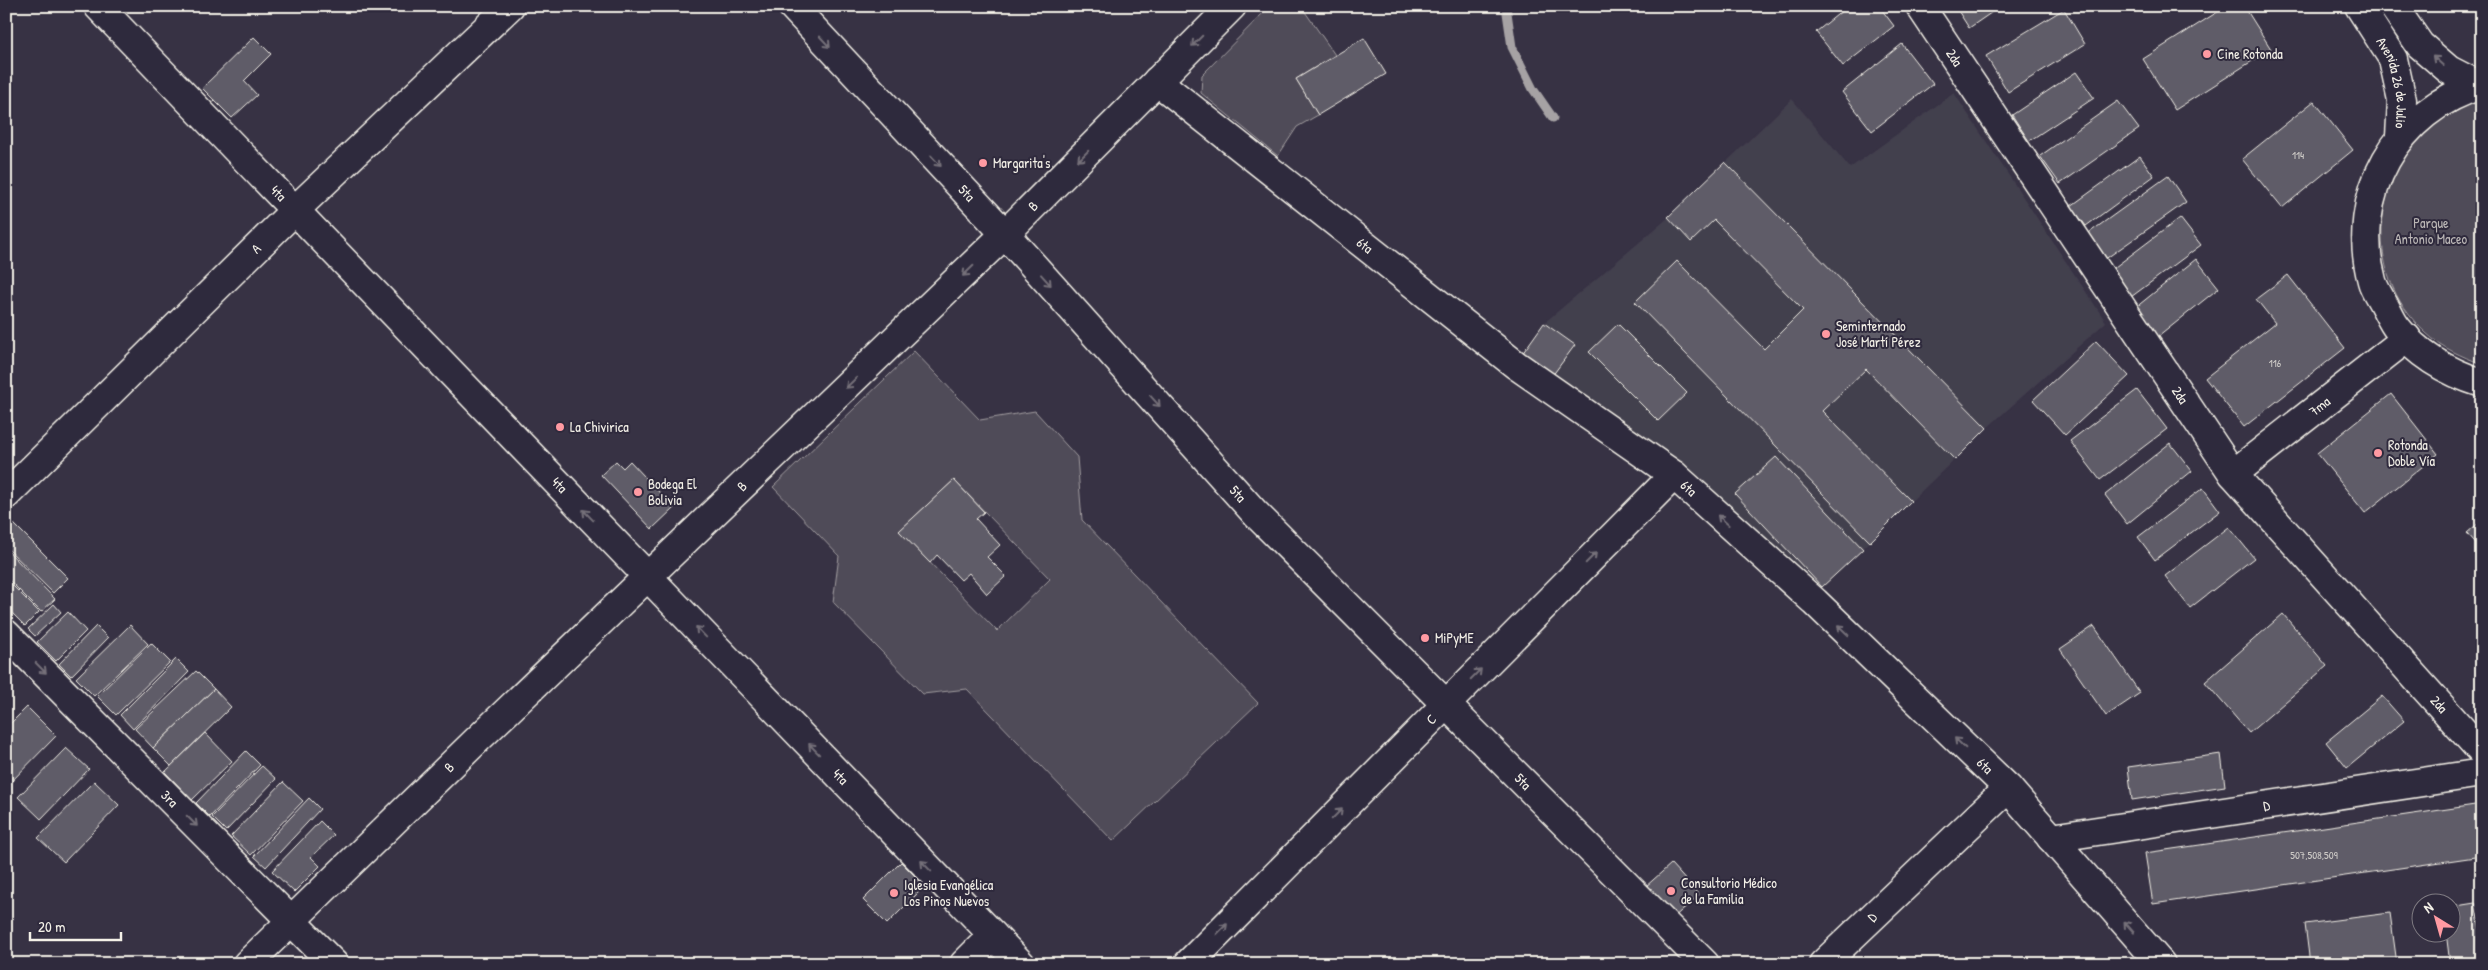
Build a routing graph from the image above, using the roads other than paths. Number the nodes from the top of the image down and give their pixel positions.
1 (98, 6) edge
2 (510, 6) edge
3 (792, 6) edge
4 (1232, 6) edge
5 (1920, 6) edge
6 (2359, 6) edge
7 (2393, 6) edge
8 (1157, 81) junction
9 (2481, 85) edge
10 (2400, 137) junction
11 (295, 210) junction
12 (1005, 234) junction
13 (2407, 338) junction
14 (2482, 383) edge
15 (2232, 474) junction
16 (1674, 475) junction
17 (6, 495) edge
18 (649, 577) junction
19 (6, 634) edge
20 (1446, 703) junction
21 (2482, 752) edge
22 (2482, 773) edge
23 (2008, 788) junction
24 (2051, 838) junction
25 (291, 921) junction
26 (993, 935) junction
27 (247, 964) edge
28 (334, 964) edge
29 (964, 964) edge
30 (1021, 964) edge
31 (1188, 964) edge
32 (1705, 964) edge
33 (1823, 964) edge
34 (2161, 964) edge

1 - 11 street, 4ta
2 - 11 street, A
3 -> 12 street, 5ta
4 -> 8 street, B
5 - 15 street, 2da
6 - 10 street, Avenida 26 de Julio
9 -> 7 street
8 -> 12 street, B
8 - 16 street, 6ta
9 - 10 street
10 - 13 street
11 - 17 street, A
18 -> 11 street, 4ta
12 -> 18 street, B
12 -> 20 street, 5ta
13 - 14 street
13 - 15 street, 7ma
15 - 21 street, 2da
20 -> 16 street, C
23 -> 16 street, 6ta
18 - 25 street, B
26 -> 18 street, 4ta
19 -> 25 street, 3ra
31 -> 20 street, C
20 - 32 street, 5ta
22 - 24 street, D
23 - 24 street, 6ta
23 - 33 street, D
34 -> 24 street, 6ta
25 - 27 street, B
25 - 28 street, 3ra
26 - 29 street
26 - 30 street, 4ta

